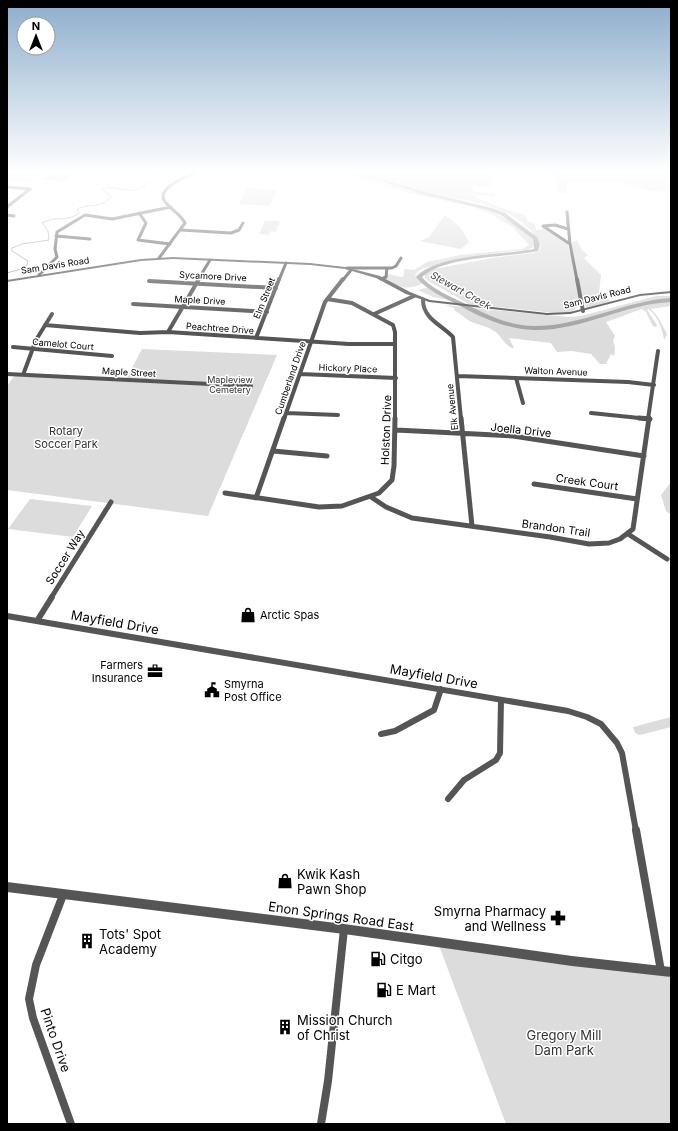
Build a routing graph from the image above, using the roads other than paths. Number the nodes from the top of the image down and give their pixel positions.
1 (65, 226) edge
2 (145, 226) edge
3 (183, 226) edge
4 (241, 226) edge
5 (546, 226) edge
6 (558, 226) edge
7 (568, 226) edge
8 (568, 229) junction
9 (181, 230) junction
10 (56, 236) junction
11 (90, 239) dead end
12 (170, 244) junction
13 (570, 244) junction
14 (159, 258) junction
15 (401, 258) dead end
16 (210, 260) junction
17 (286, 263) junction
18 (345, 268) junction
19 (387, 268) junction
20 (351, 270) junction
21 (39, 275) junction
22 (381, 279) junction
23 (7, 281) edge
24 (149, 281) dead end
25 (196, 284) junction
26 (276, 288) junction
27 (671, 292) edge
28 (414, 296) junction
29 (327, 300) junction
30 (423, 300) junction
31 (133, 304) dead end
32 (182, 307) junction
33 (583, 311) junction
34 (267, 312) junction
35 (52, 314) dead end
36 (374, 314) junction
37 (45, 325) junction
38 (168, 332) junction
39 (256, 338) junction
40 (311, 342) junction
41 (395, 344) junction
42 (12, 347) dead end
43 (32, 349) junction
44 (658, 351) dead end
45 (112, 356) dead end
46 (7, 374) edge
47 (300, 374) junction
48 (23, 375) junction
49 (457, 376) junction
50 (396, 378) junction
51 (516, 378) junction
52 (654, 385) junction
53 (251, 386) dead end
54 (523, 402) dead end
55 (286, 413) junction
56 (591, 413) dead end
57 (338, 415) dead end
58 (650, 419) junction
59 (396, 430) junction
60 (463, 433) junction
61 (273, 451) junction
62 (328, 456) dead end
63 (644, 456) junction
64 (534, 484) dead end
65 (225, 493) dead end
66 (371, 497) junction
67 (256, 498) junction
68 (638, 499) junction
69 (111, 502) dead end
70 (472, 526) junction
71 (628, 534) junction
72 (666, 559) dead end
73 (7, 616) edge
74 (37, 621) junction
75 (441, 689) junction
76 (501, 700) junction
77 (381, 734) dead end
78 (448, 799) dead end
79 (7, 887) edge
80 (63, 895) junction
81 (344, 930) junction
82 (666, 972) edge
83 (71, 1124) edge
84 (321, 1124) edge

1 - 10 street
2 - 12 street
3 - 9 street
4 - 9 street
5 - 13 street
6 - 8 street
7 - 8 street
8 - 13 street
9 - 12 street
10 - 11 street
10 - 21 street
12 - 14 street
13 - 33 street
14 - 16 street, Sam Davis Road
14 - 21 street, Sam Davis Road
15 - 19 street
16 - 17 street, Sam Davis Road
16 - 25 street
17 - 18 street, Sam Davis Road
17 - 26 street, Elm Street
18 - 19 street
18 - 20 street, Sam Davis Road
19 - 22 street
20 - 22 street, Sam Davis Road
20 - 29 street, Cumberland Drive
21 - 23 street, Sam Davis Road
22 - 28 street, Sam Davis Road
24 - 25 street, Sycamore Drive
25 - 26 street, Sycamore Drive
25 - 32 street
26 - 34 street, Elm Street
27 - 33 street, Sam Davis Road
28 - 30 street, Sam Davis Road
28 - 36 street
29 - 36 street, Holston Drive
29 - 40 street, Cumberland Drive
30 - 33 street, Sam Davis Road
30 - 49 street, Elk Avenue
31 - 32 street, Maple Drive
32 - 34 street, Maple Drive
32 - 38 street
34 - 39 street, Elm Street
35 - 37 street
36 - 41 street, Holston Drive
37 - 38 street, Peachtree Drive
37 - 43 street
38 - 39 street, Peachtree Drive
39 - 40 street, Peachtree Drive
40 - 41 street, Peachtree Drive
40 - 47 street, Cumberland Drive
41 - 50 street, Holston Drive
42 - 43 street, Camelot Court
43 - 45 street, Camelot Court
43 - 48 street
44 - 52 street
46 - 48 street, Maple Street
47 - 50 street, Hickory Place
47 - 55 street, Cumberland Drive
48 - 53 street, Maple Street
49 - 51 street, Walton Avenue
49 - 60 street, Elk Avenue
50 - 59 street, Holston Drive
51 - 52 street, Walton Avenue
51 - 54 street
52 - 58 street
55 - 57 street
55 - 61 street, Cumberland Drive
56 - 58 street
58 - 63 street
59 - 60 street, Joella Drive
59 - 66 street, Holston Drive
60 - 63 street, Joella Drive
60 - 70 street, Elk Avenue
61 - 62 street
61 - 67 street, Cumberland Drive
63 - 68 street
64 - 68 street, Creek Court
65 - 67 street, Holston Drive
66 - 67 street, Holston Drive
66 - 70 street, Brandon Trail
68 - 71 street
69 - 74 street, Soccer Way
70 - 71 street, Brandon Trail
71 - 72 street
73 - 74 street, Mayfield Drive
74 - 75 street, Mayfield Drive
75 - 76 street, Mayfield Drive
75 - 77 street
76 - 78 street
76 - 82 street, Mayfield Drive
79 - 80 street, Enon Springs Road East
80 - 81 street, Enon Springs Road East
80 - 83 street, Pinto Drive
81 - 82 street, Enon Springs Road East
81 - 84 street

